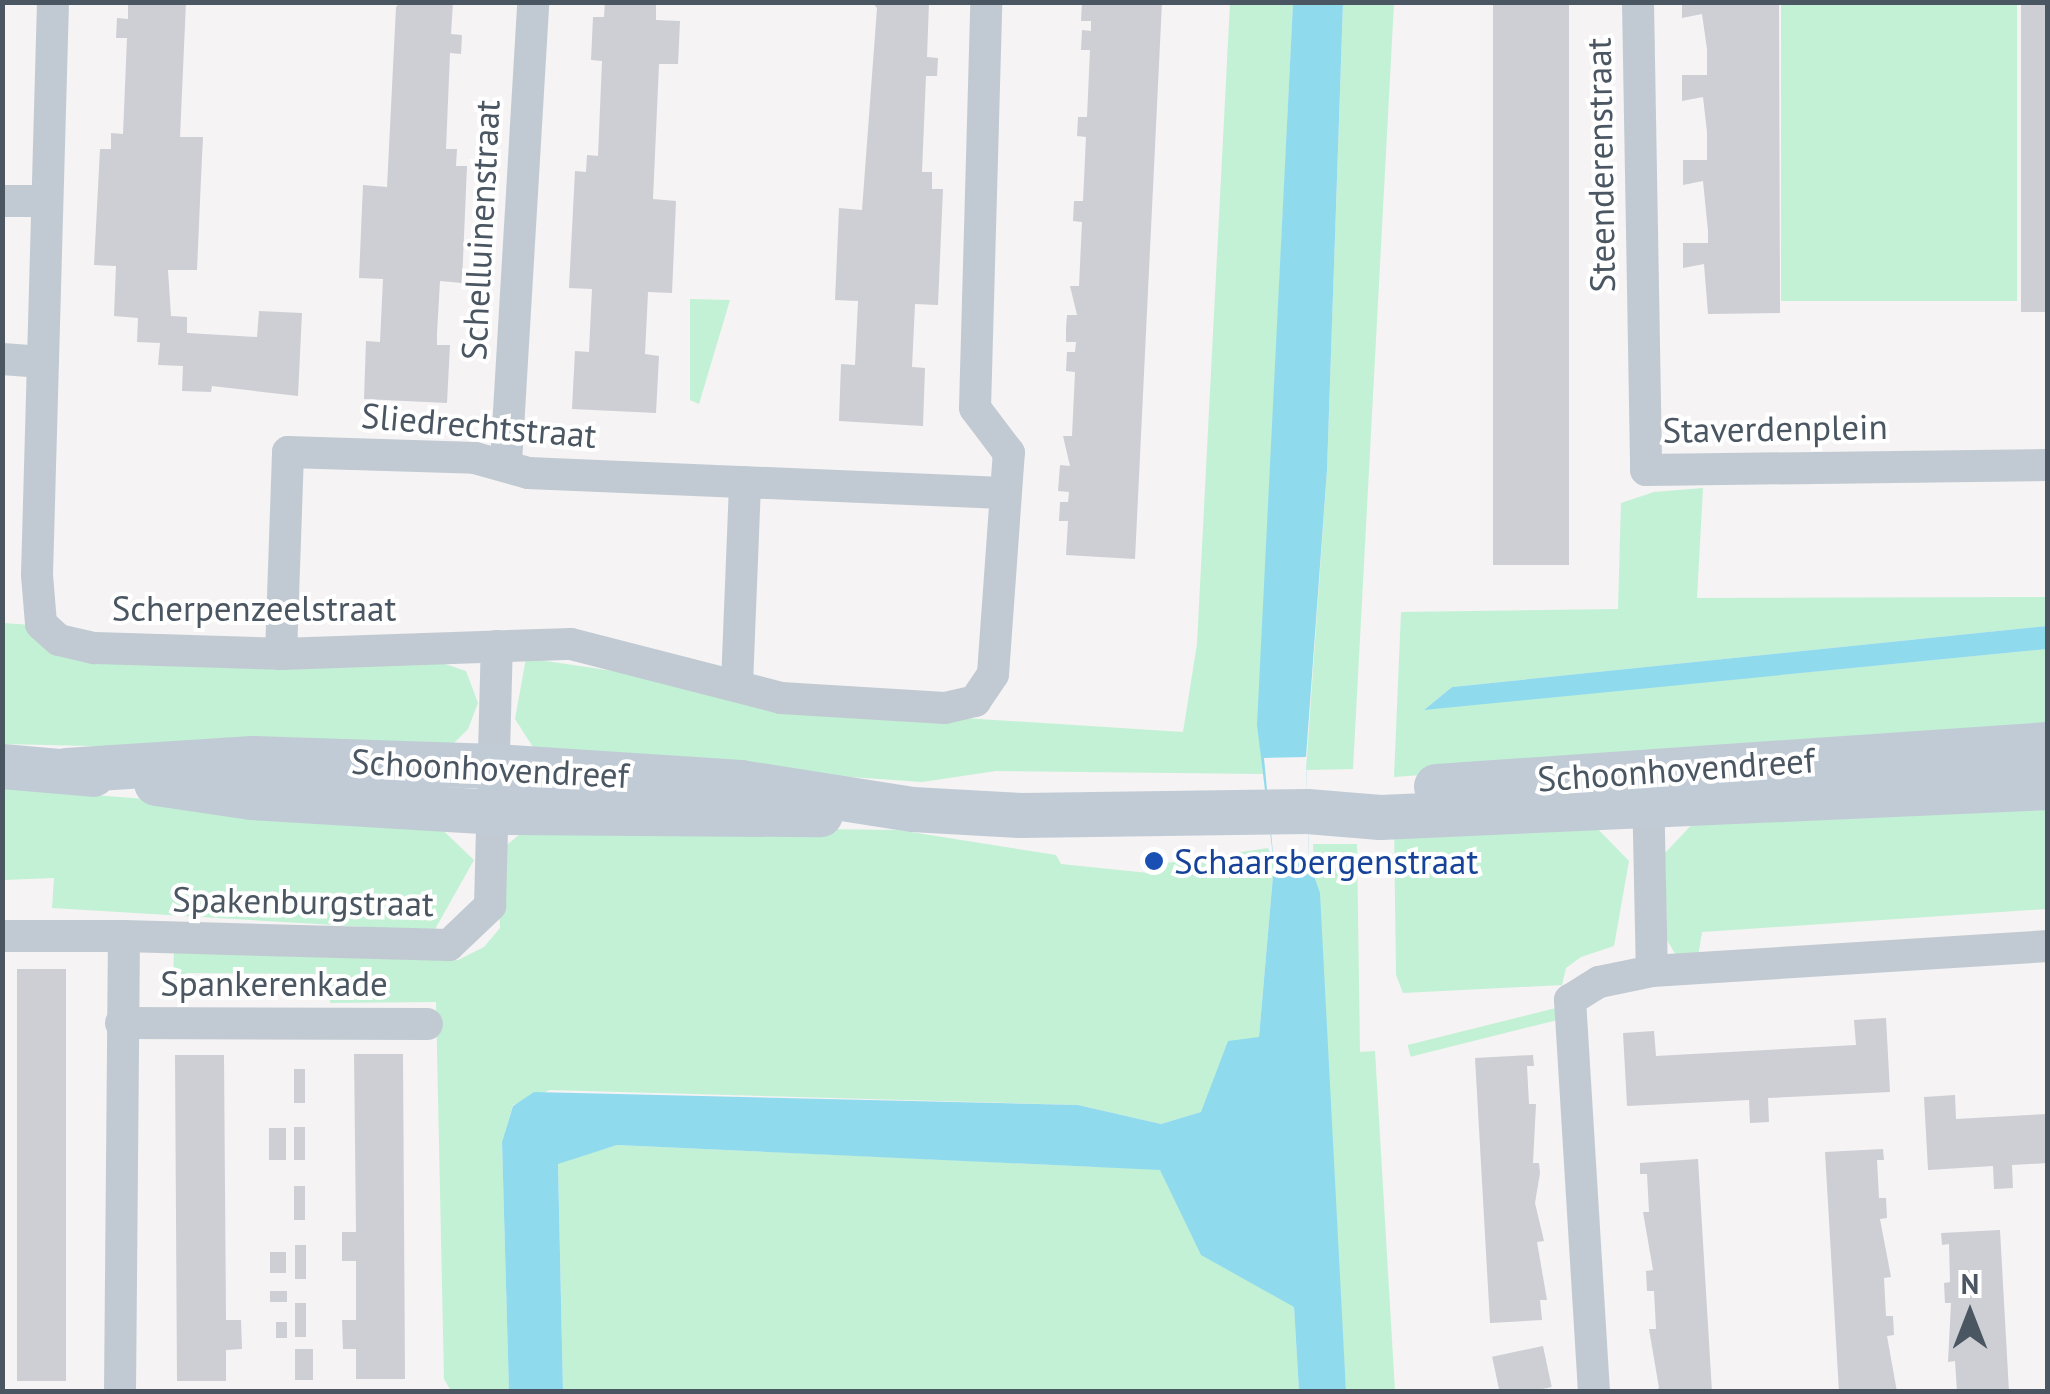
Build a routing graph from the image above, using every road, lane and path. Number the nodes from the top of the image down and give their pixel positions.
1 (52, 2) edge
2 (533, 2) edge
3 (986, 2) edge
4 (1638, 2) edge
5 (2, 201) edge
6 (48, 201) junction
7 (1643, 327) joint
8 (2, 360) edge
9 (43, 362) junction
10 (506, 462) junction
11 (2048, 464) edge
12 (745, 482) junction
13 (1002, 492) junction
14 (497, 646) junction
15 (281, 654) junction
16 (737, 684) junction
17 (2048, 744) edge
18 (2, 766) edge
19 (495, 766) junction
20 (66, 770) junction
21 (2048, 787) edge
22 (1648, 790) junction
23 (912, 809) junction
24 (494, 812) junction
25 (2, 936) edge
26 (124, 936) junction
27 (2048, 946) edge
28 (1652, 971) junction
29 (122, 1023) junction
30 (427, 1024) dead end
31 (120, 1392) edge
32 (1594, 1392) edge

1 - 6 street, Scherpenzeelstraat
2 - 10 street, Schelluinenstraat
3 - 13 street
4 - 7 street, Steenderenstraat
5 - 6 street
6 - 9 street, Scherpenzeelstraat
7 - 11 street, Staverdenplein
8 - 9 street
9 - 15 street, Scherpenzeelstraat
10 - 12 street, Sliedrechtstraat
10 - 15 street, Sliedrechtstraat
12 - 13 street, Sliedrechtstraat
12 - 16 street
13 - 16 street
14 - 15 street, Scherpenzeelstraat
14 - 16 street
14 - 19 street, Spakenburgstraat
17 - 22 street, Schoonhovendreef
18 - 20 street, Schoonhovendreef
19 - 20 street, Schoonhovendreef
19 - 23 street, Schoonhovendreef
19 - 24 street, Spakenburgstraat
20 - 24 street, Schoonhovendreef
21 - 22 street, Schoonhovendreef
22 - 23 street, Schoonhovendreef
22 - 28 street
23 - 24 street, Schoonhovendreef
24 - 26 street, Spakenburgstraat
25 - 26 street, Spakenburgstraat
26 - 29 street, Spakenburgstraat
27 - 28 street
28 - 32 street
29 - 30 street, Spankerenkade
29 - 31 street, Spakenburgstraat

